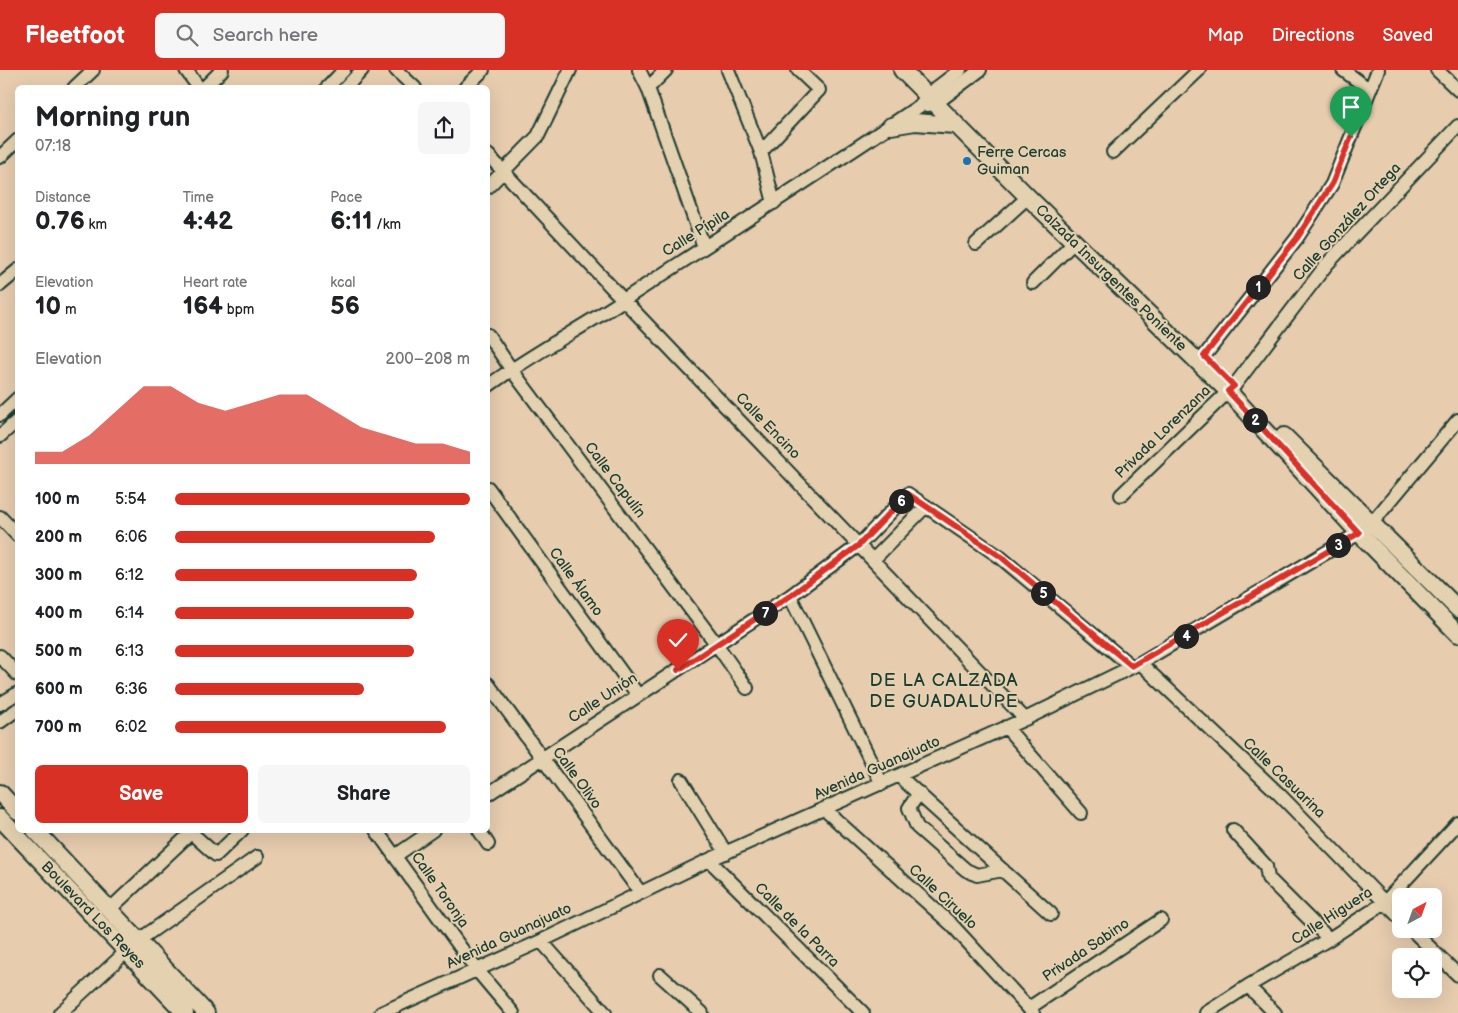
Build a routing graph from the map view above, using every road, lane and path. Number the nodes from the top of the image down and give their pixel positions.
1 (93, 70) edge
2 (186, 70) edge
3 (222, 70) edge
4 (344, 70) edge
5 (362, 70) edge
6 (396, 70) edge
7 (483, 70) edge
8 (570, 70) edge
9 (640, 70) edge
10 (666, 70) edge
11 (728, 70) edge
12 (798, 70) edge
13 (902, 70) edge
14 (916, 70) edge
15 (960, 70) edge
16 (980, 70) edge
17 (1199, 70) edge
18 (1343, 70) edge
19 (1378, 70) edge
20 (1437, 70) edge
21 (77, 85) edge
22 (197, 85) edge
23 (207, 85) edge
24 (330, 85) edge
25 (348, 85) edge
26 (412, 85) edge
27 (469, 85) edge
28 (648, 88) junction
29 (1370, 90) junction
30 (1458, 90) edge
31 (932, 99) junction
32 (955, 125) junction
33 (891, 126) junction
34 (1458, 126) edge
35 (15, 143) edge
36 (985, 147) junction
37 (761, 152) junction
38 (1113, 152) dead end
39 (0, 157) edge
40 (490, 157) edge
41 (503, 170) junction
42 (490, 184) edge
43 (1028, 197) junction
44 (774, 203) junction
45 (1074, 242) junction
46 (976, 244) dead end
47 (704, 247) junction
48 (15, 272) edge
49 (1032, 283) dead end
50 (0, 285) edge
51 (624, 299) junction
52 (490, 338) edge
53 (1201, 360) junction
54 (511, 369) junction
55 (490, 385) edge
56 (1231, 389) junction
57 (15, 401) edge
58 (0, 415) edge
59 (1458, 420) edge
60 (15, 423) edge
61 (0, 436) edge
62 (490, 491) edge
63 (1121, 495) dead end
64 (926, 506) junction
65 (0, 517) edge
66 (1365, 528) junction
67 (15, 533) edge
68 (859, 545) junction
69 (873, 560) junction
70 (790, 596) junction
71 (1458, 609) edge
72 (1458, 634) edge
73 (717, 644) junction
74 (0, 656) edge
75 (1136, 665) junction
76 (15, 672) edge
77 (490, 687) edge
78 (747, 688) dead end
79 (15, 695) edge
80 (638, 695) junction
81 (0, 704) edge
82 (15, 712) edge
83 (1025, 719) junction
84 (0, 722) edge
85 (1006, 727) junction
86 (542, 758) junction
87 (899, 776) junction
88 (681, 780) dead end
89 (882, 784) junction
90 (0, 793) edge
91 (490, 793) edge
92 (919, 793) junction
93 (15, 809) edge
94 (824, 809) junction
95 (1081, 813) dead end
96 (0, 818) edge
97 (1458, 823) edge
98 (1233, 830) dead end
99 (15, 831) edge
100 (17, 833) edge
101 (37, 833) edge
102 (189, 833) edge
103 (193, 833) edge
104 (239, 833) edge
105 (378, 833) edge
106 (429, 833) edge
107 (481, 833) edge
108 (488, 844) dead end
109 (726, 853) junction
110 (257, 856) dead end
111 (395, 856) junction
112 (709, 860) junction
113 (1003, 870) junction
114 (80, 889) junction
115 (640, 892) junction
116 (1384, 903) junction
117 (110, 909) junction
118 (1392, 911) edge
119 (1051, 914) dead end
120 (1161, 920) dead end
121 (1329, 938) junction
122 (1420, 938) edge
123 (540, 941) junction
124 (133, 945) junction
125 (476, 969) junction
126 (660, 975) dead end
127 (1458, 975) edge
128 (1248, 986) junction
129 (1031, 1010) edge
130 (390, 1011) edge
131 (60, 1013) edge
132 (185, 1013) edge
133 (206, 1013) edge
134 (513, 1013) edge
135 (605, 1013) edge
136 (702, 1013) edge
137 (863, 1013) edge
138 (1206, 1013) edge
139 (1275, 1013) edge

1 - 21 street
2 - 22 street
3 - 23 street
4 - 24 street
5 - 25 street
6 - 26 street
7 - 27 street
8 - 41 street
9 - 28 street
10 - 28 street
11 - 37 street
12 - 37 street
13 - 31 main road, Calzada Insurgentes Poniente
14 - 31 main road, Calzada Insurgentes Poniente
15 - 31 street, Calle Pípila
16 - 31 street, Calle Pípila
17 - 38 street
18 - 29 street
19 - 29 street
20 - 30 street
28 - 47 street
29 - 53 street
31 - 32 main road, Calzada Insurgentes Poniente
31 - 33 street, Calle Pípila
31 - 36 main road, Calzada Insurgentes Poniente
32 - 33 main road
32 - 36 main road, Calzada Insurgentes Poniente
33 - 44 street, Calle Pípila
34 - 56 street, Calle González Ortega
35 - 39 street
36 - 43 main road, Calzada Insurgentes Poniente
36 - 53 main road, Calzada Insurgentes Poniente
37 - 44 street
40 - 41 street, Calle Encino
41 - 42 street
41 - 51 street, Calle Encino
43 - 45 main road, Calzada Insurgentes Poniente
43 - 46 street
44 - 47 street, Calle Pípila
45 - 49 street
45 - 53 main road, Calzada Insurgentes Poniente
47 - 51 street, Calle Pípila
48 - 50 street
51 - 54 street, Calle Pípila
51 - 68 street, Calle Encino
52 - 54 street, Calle Capulín
53 - 56 main road, Calzada Insurgentes Poniente
54 - 55 street, Calle Pípila
54 - 73 street, Calle Capulín
56 - 63 street, Privada Lorenzana
56 - 66 main road, Calzada Insurgentes Poniente
57 - 58 street
59 - 66 street, Avenida Guanajuato
60 - 61 street
62 - 80 street, Calle Álamo
64 - 68 street, Calle Unión
64 - 69 street
64 - 75 street, Calle Casuarina
65 - 67 street
66 - 71 main road
66 - 72 main road
66 - 75 street, Avenida Guanajuato
68 - 69 street, Calle Encino
68 - 70 street, Calle Unión
69 - 83 street, Calle Encino
70 - 73 street, Calle Unión
70 - 89 street
73 - 78 street, Calle Capulín
73 - 80 street, Calle Unión
74 - 76 street
75 - 83 street, Avenida Guanajuato
75 - 116 street, Calle Casuarina
77 - 86 street, Calle Olivo
79 - 81 street
80 - 86 street, Calle Unión
82 - 84 street
83 - 85 street, Avenida Guanajuato
85 - 87 street, Avenida Guanajuato
85 - 95 street
86 - 91 street, Calle Unión
86 - 115 street, Calle Olivo
87 - 89 street, Avenida Guanajuato
87 - 92 street
88 - 109 street
89 - 94 street, Avenida Guanajuato
90 - 93 main road
92 - 113 street
92 - 113 street
94 - 109 street, Avenida Guanajuato
94 - 129 street, Calle Ciruelo
96 - 99 main road, Boulevard Los Reyes
97 - 116 street, Calle Higuera
98 - 121 street
100 - 114 main road, Boulevard Los Reyes
101 - 114 main road, Boulevard Los Reyes
102 - 117 street
103 - 104 street
105 - 111 street, Calle Toronja
106 - 111 street
107 - 108 street
109 - 112 street, Avenida Guanajuato
110 - 124 street
111 - 125 street, Calle Toronja
112 - 115 street, Avenida Guanajuato
112 - 137 street, Calle de la Parra
113 - 119 street
114 - 117 main road, Boulevard Los Reyes
114 - 124 main road, Boulevard Los Reyes
115 - 123 street, Avenida Guanajuato
116 - 118 street, Calle Casuarina
116 - 121 street, Calle Higuera
117 - 124 main road, Boulevard Los Reyes
120 - 129 street, Privada Sabino
121 - 128 street, Calle Higuera
122 - 127 street
123 - 125 street, Avenida Guanajuato
123 - 135 street
124 - 131 street
124 - 132 main road, Boulevard Los Reyes
124 - 133 main road, Boulevard Los Reyes
125 - 130 street, Avenida Guanajuato
125 - 134 street, Calle Toronja
126 - 136 street
128 - 138 street, Calle Higuera
128 - 139 street

